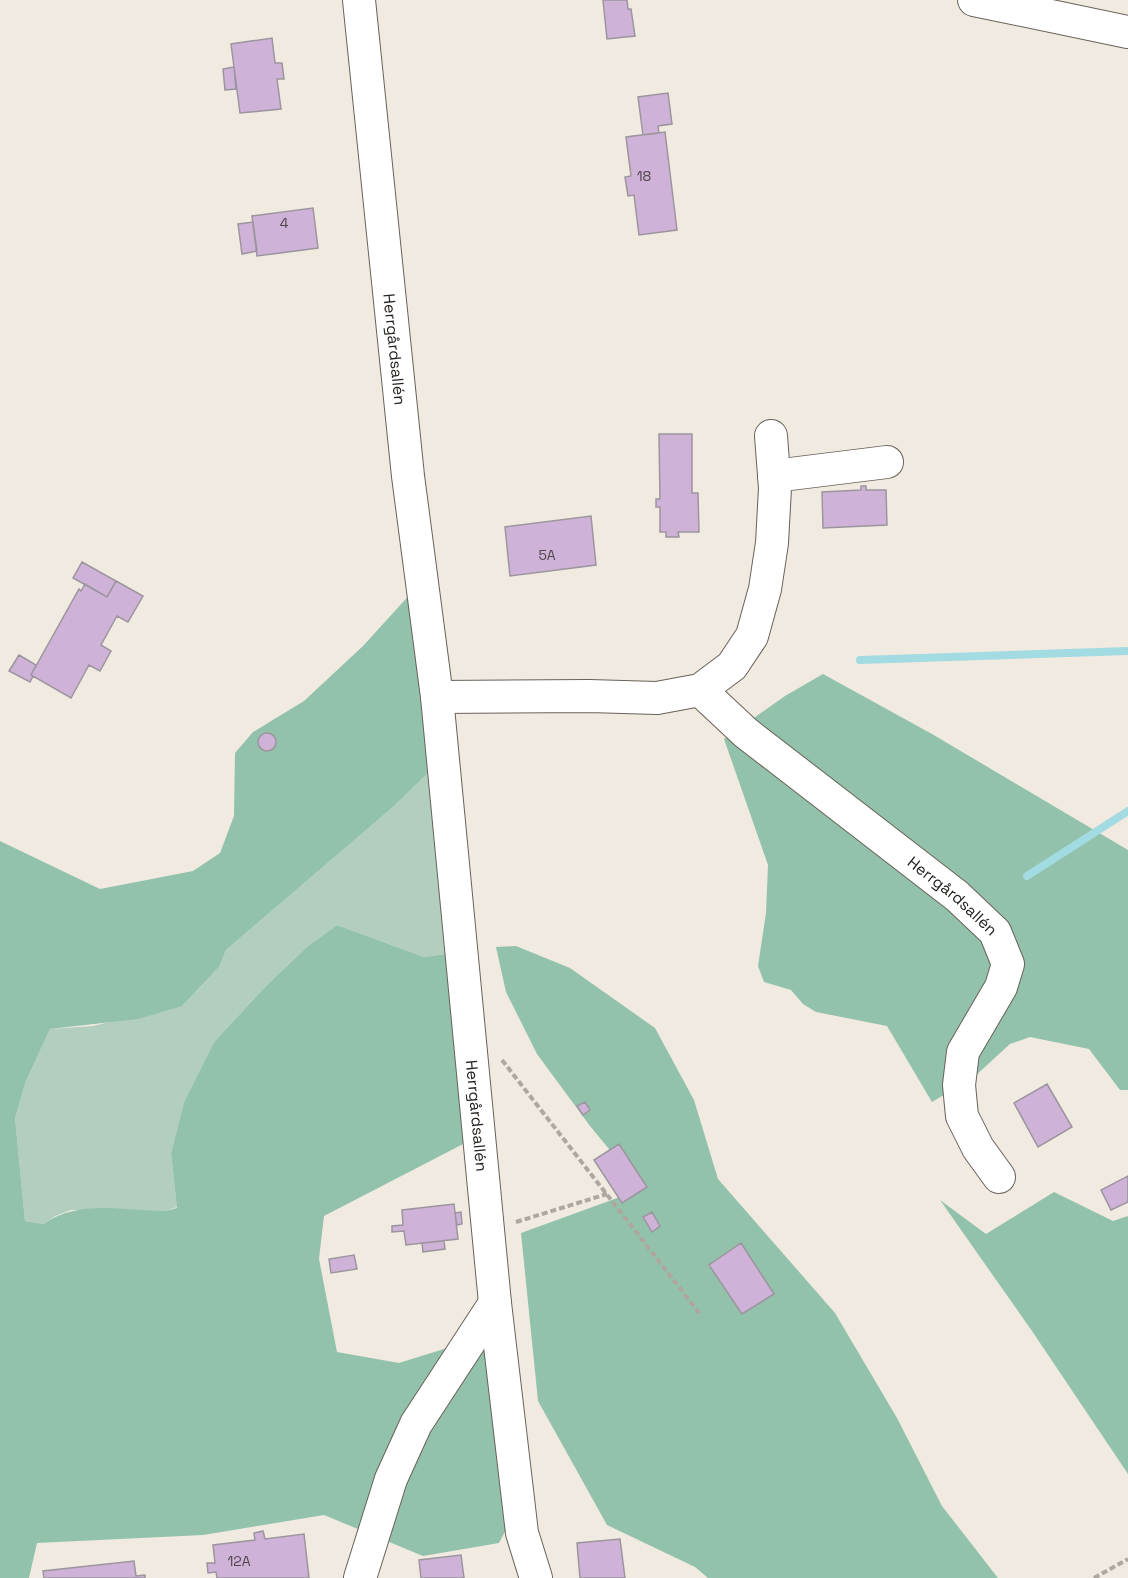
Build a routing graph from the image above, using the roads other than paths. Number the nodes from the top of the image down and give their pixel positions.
1 (359, 0) edge
2 (974, 0) edge
3 (1128, 32) edge
4 (771, 435) dead end
5 (887, 462) dead end
6 (774, 476) junction
7 (700, 690) junction
8 (437, 697) junction
9 (999, 1177) dead end
10 (495, 1303) junction
11 (360, 1578) edge
12 (536, 1578) edge

1 - 8 street, Herrgårdsallén
2 - 3 street
4 - 6 street
5 - 6 street
6 - 7 street
7 - 8 street
7 - 9 street, Herrgårdsallén
8 - 10 street, Herrgårdsallén
10 - 11 street
10 - 12 street, Herrgårdsallén

